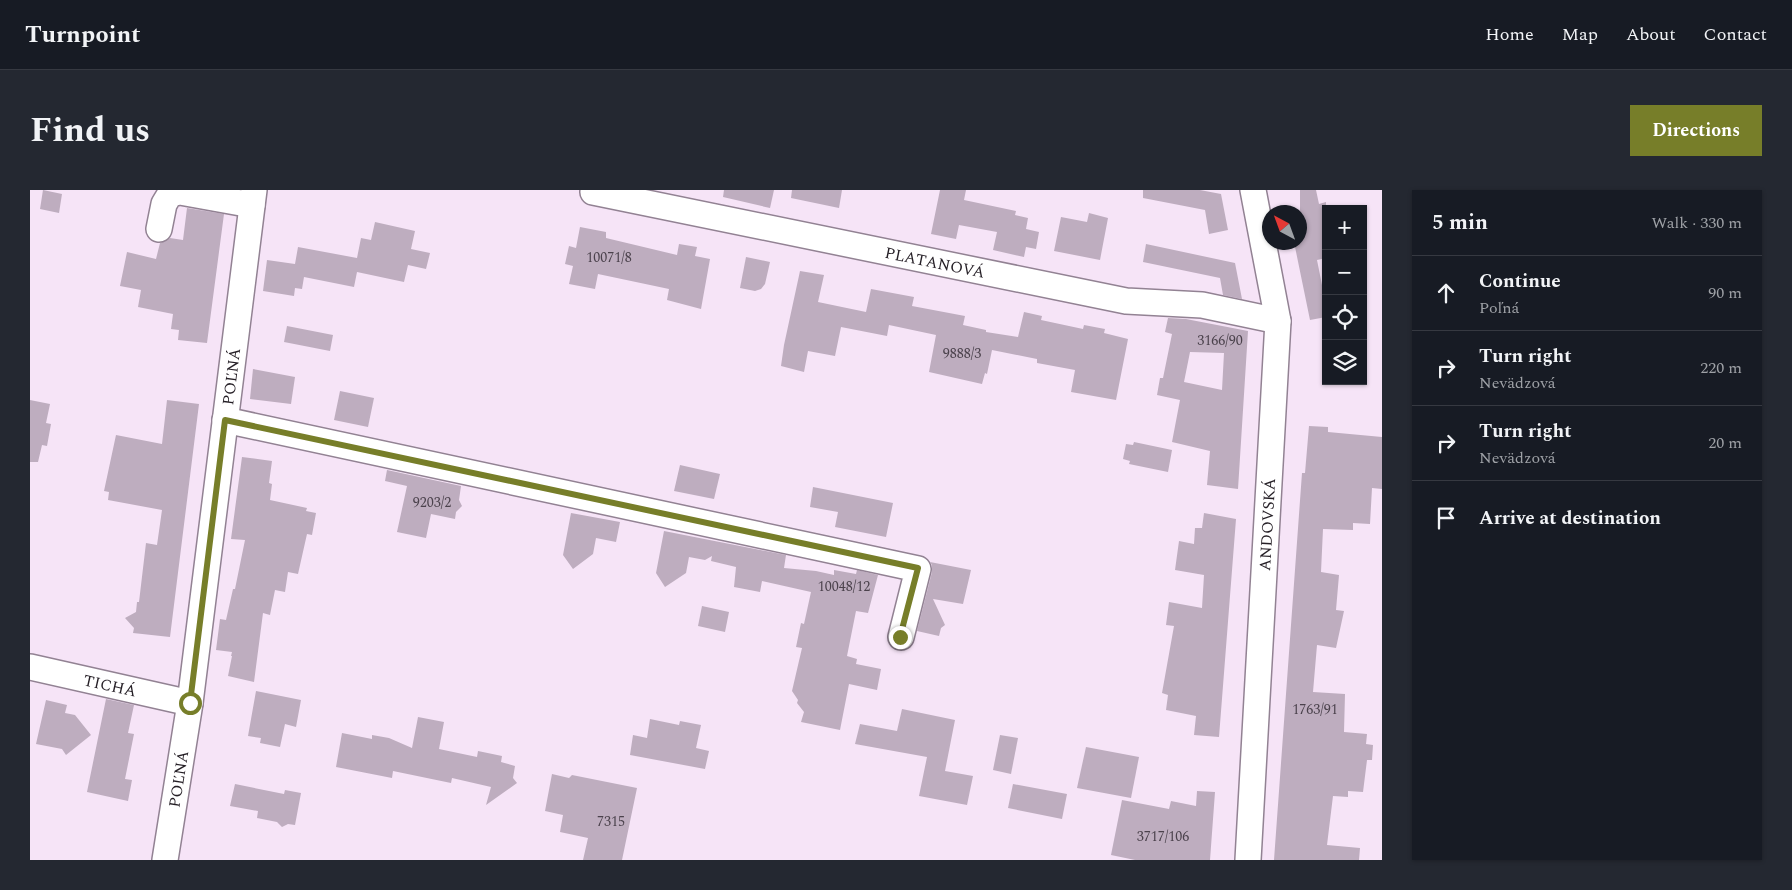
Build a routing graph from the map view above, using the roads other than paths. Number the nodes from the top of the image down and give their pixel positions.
1 (1253, 190) edge
2 (593, 192) dead end
3 (253, 198) edge
4 (160, 229) dead end
5 (1278, 320) junction
6 (225, 420) junction
7 (900, 637) dead end
8 (30, 667) edge
9 (190, 703) junction
10 (165, 860) edge
11 (1248, 860) edge

1 - 5 street, ANDOVSKÁ
2 - 5 street, PLATANOVÁ
3 - 4 street
3 - 6 street, POĽNÁ
5 - 11 street, ANDOVSKÁ
6 - 7 street
6 - 9 street, POĽNÁ
8 - 9 street, TICHÁ
9 - 10 street, POĽNÁ

